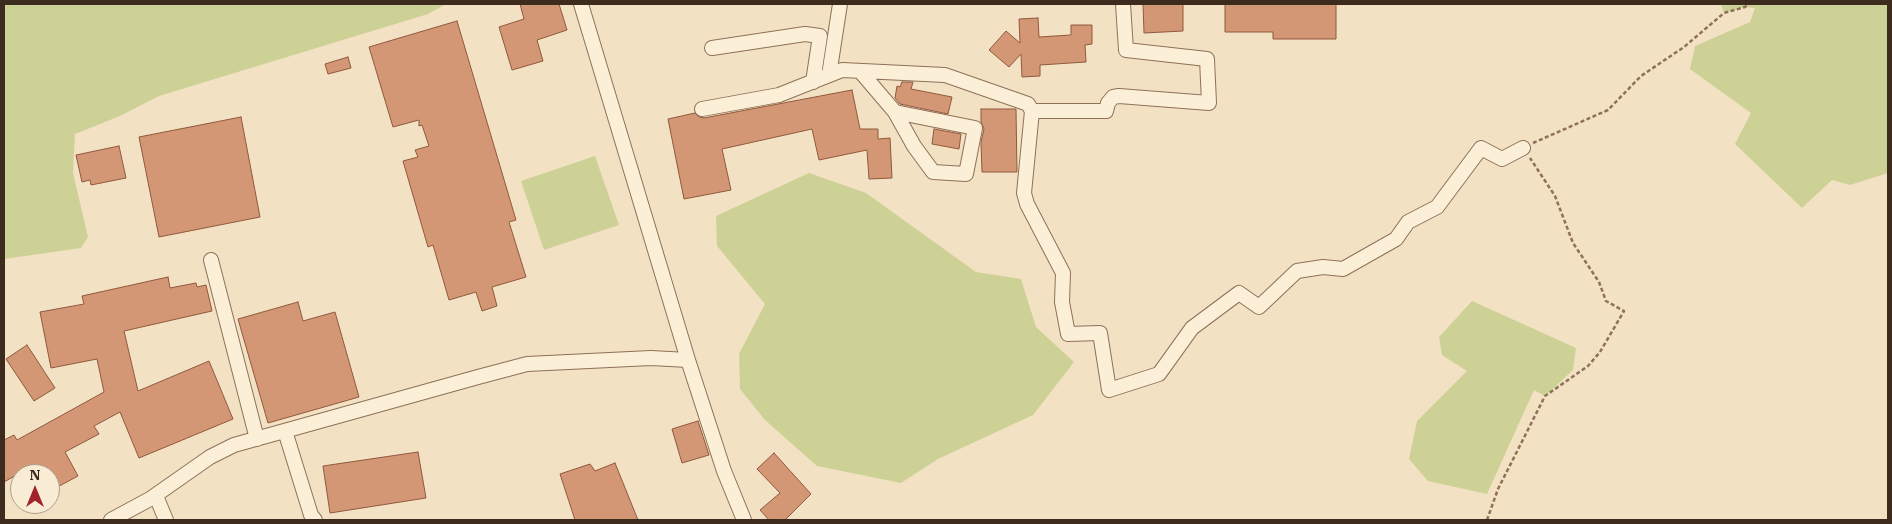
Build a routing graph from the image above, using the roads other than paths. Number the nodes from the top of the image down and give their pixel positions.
1 (581, 4) edge
2 (840, 4) edge
3 (1122, 4) edge
4 (712, 48) dead end
5 (860, 71) junction
6 (829, 75) junction
7 (813, 82) junction
8 (702, 109) dead end
9 (1032, 111) junction
10 (895, 112) junction
11 (1523, 148) road end
12 (211, 260) dead end
13 (688, 360) junction
14 (285, 431) junction
15 (257, 438) junction
16 (156, 496) junction
17 (111, 520) edge
18 (166, 520) edge
19 (315, 520) edge
20 (744, 520) edge

1 - 13 street
2 - 6 street
3 - 9 street
4 - 7 street
5 - 6 street
5 - 9 street
5 - 10 street
6 - 7 street
7 - 8 street
9 - 11 street
10 - 10 street
12 - 15 street
13 - 14 street
13 - 20 street
14 - 15 street
14 - 19 street
15 - 16 street
16 - 17 street
16 - 18 street

